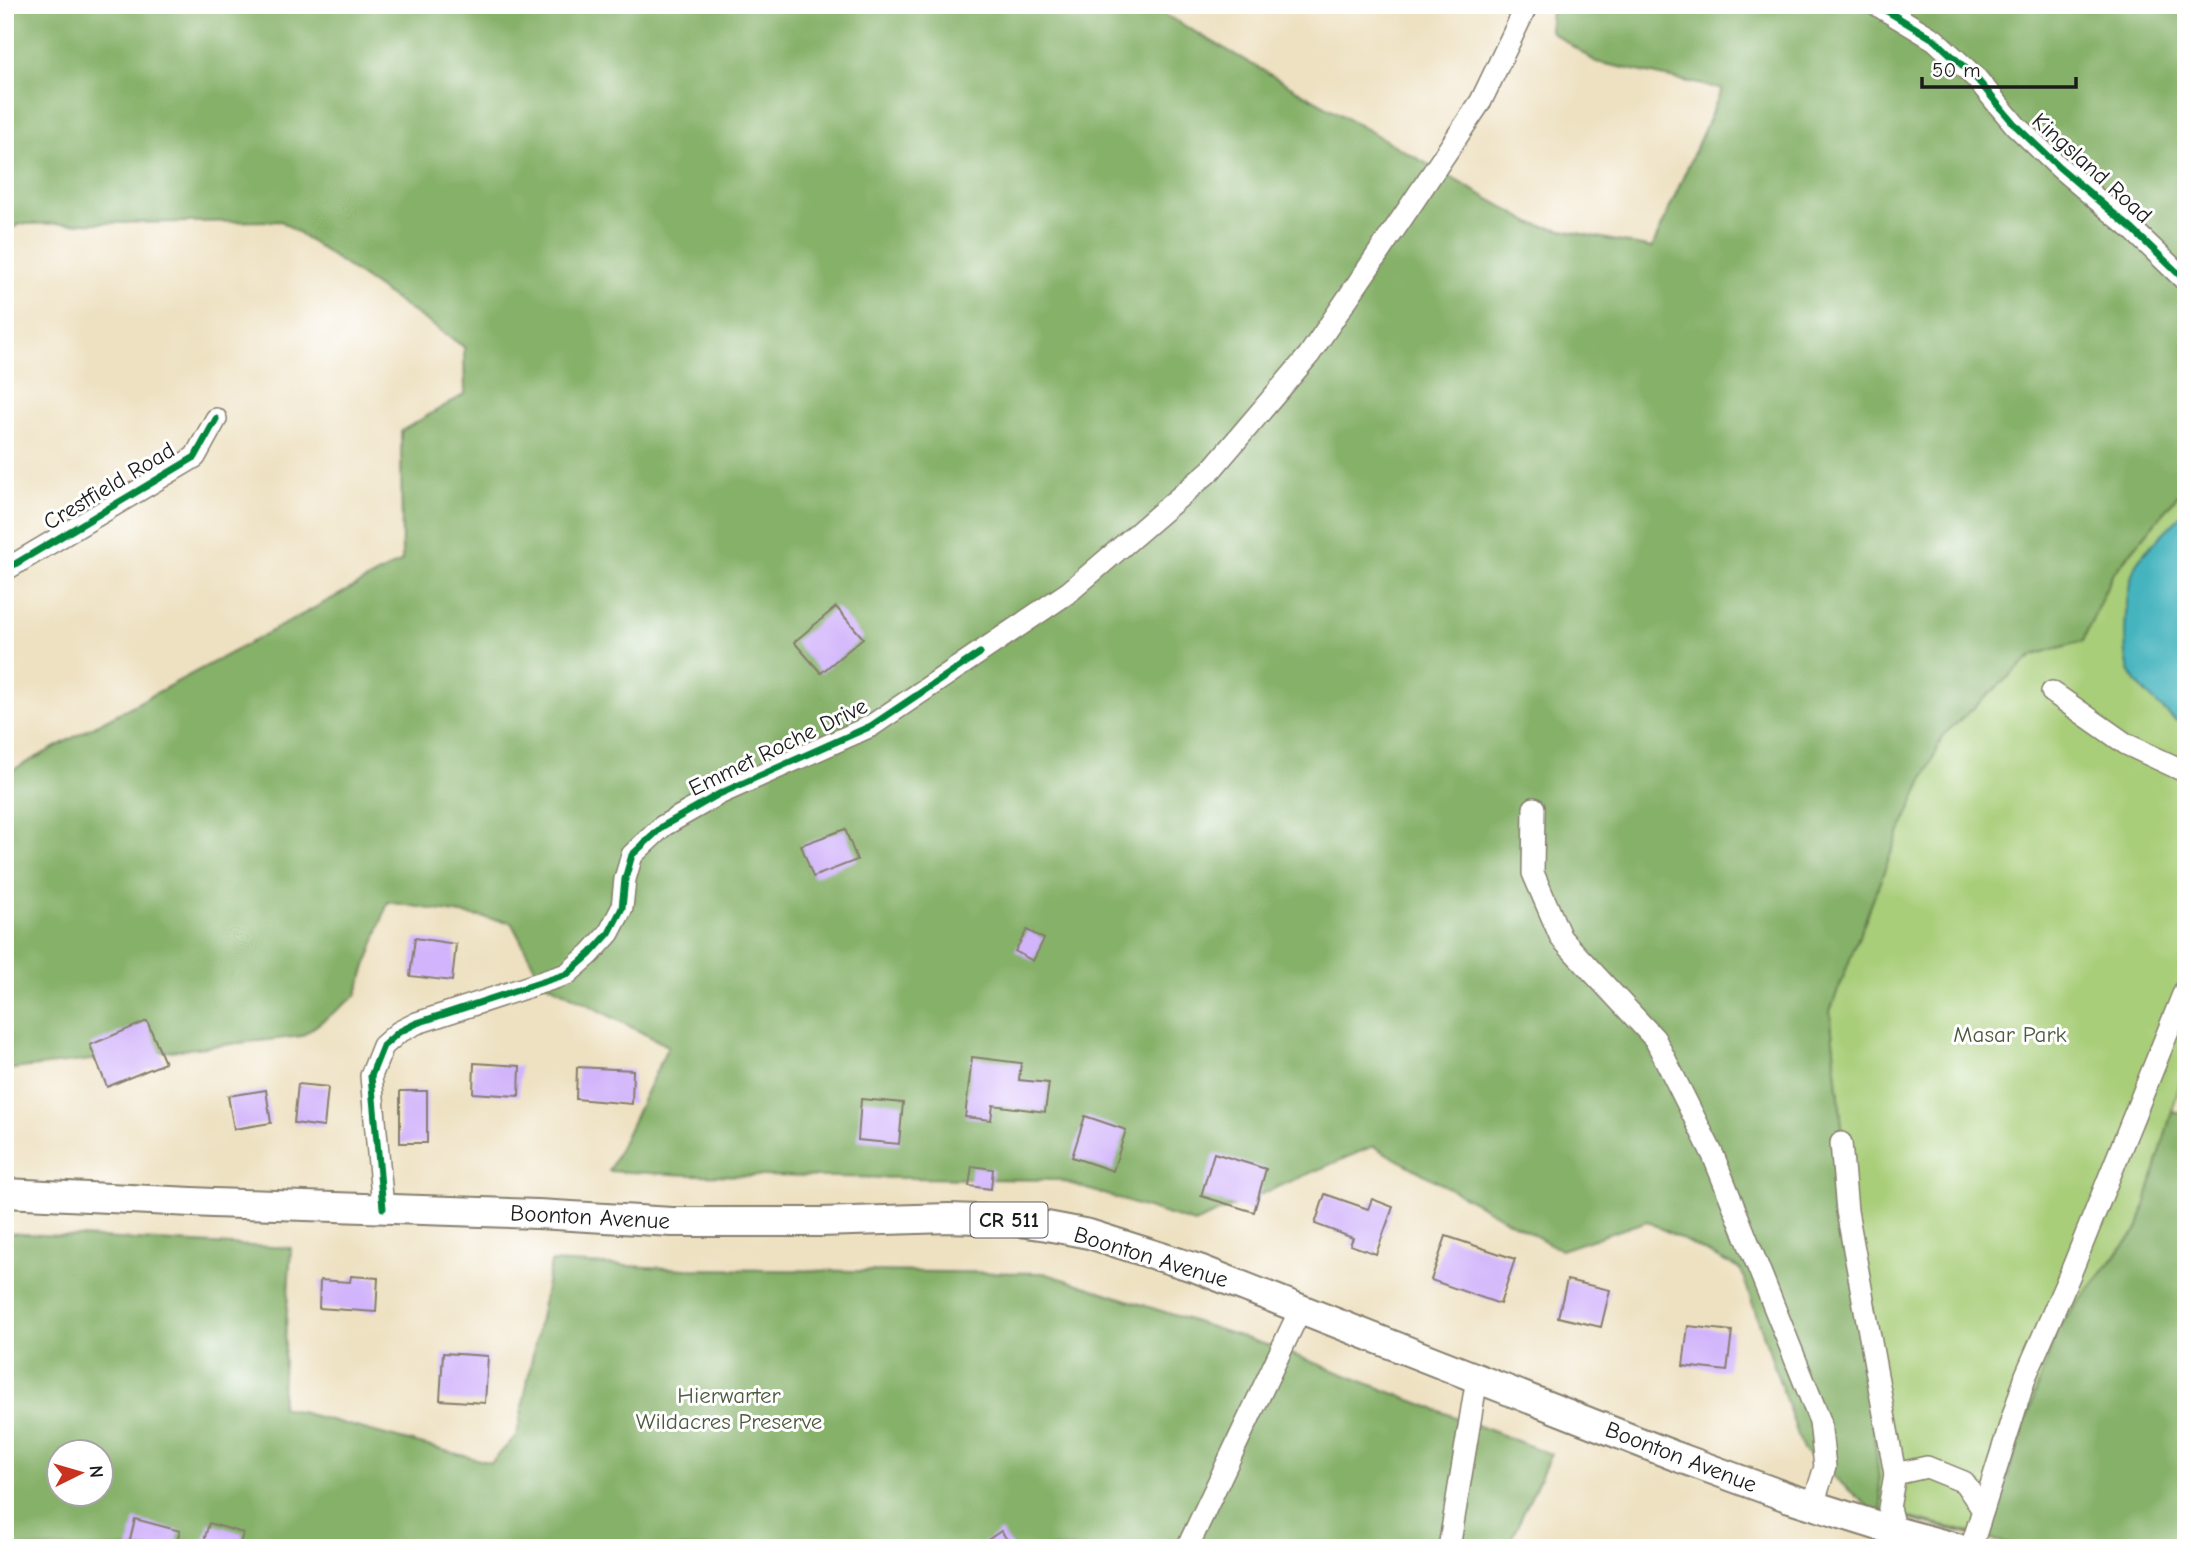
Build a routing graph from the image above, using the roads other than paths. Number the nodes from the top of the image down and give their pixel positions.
1 (1527, 5) edge
2 (1877, 5) edge
3 (2186, 281) edge
4 (216, 419) dead end
5 (5, 570) edge
6 (2053, 692) dead end
7 (2186, 772) edge
8 (1534, 808) dead end
9 (2186, 988) edge
10 (1841, 1143) dead end
11 (5, 1193) edge
12 (383, 1208) junction
13 (1301, 1308) junction
14 (1477, 1378) junction
15 (1895, 1474) junction
16 (1814, 1504) junction
17 (1983, 1510) junction
18 (1884, 1520) junction
19 (1185, 1548) edge
20 (1449, 1548) edge
21 (1958, 1548) edge
22 (1971, 1548) edge

1 - 12 street, Emmet Roche Drive
2 - 3 street, Kingsland Road
4 - 5 street, Crestfield Road
6 - 7 street
8 - 16 street
9 - 17 street
10 - 15 street
11 - 12 main road, Boonton Avenue / CR 511
12 - 13 main road, Boonton Avenue / CR 511
13 - 14 main road, Boonton Avenue / CR 511
13 - 19 street
14 - 16 main road, Boonton Avenue / CR 511
14 - 20 street
15 - 17 street
15 - 18 street
16 - 18 main road, Boonton Avenue / CR 511
17 - 22 street
18 - 21 main road, Boonton Avenue / CR 511

